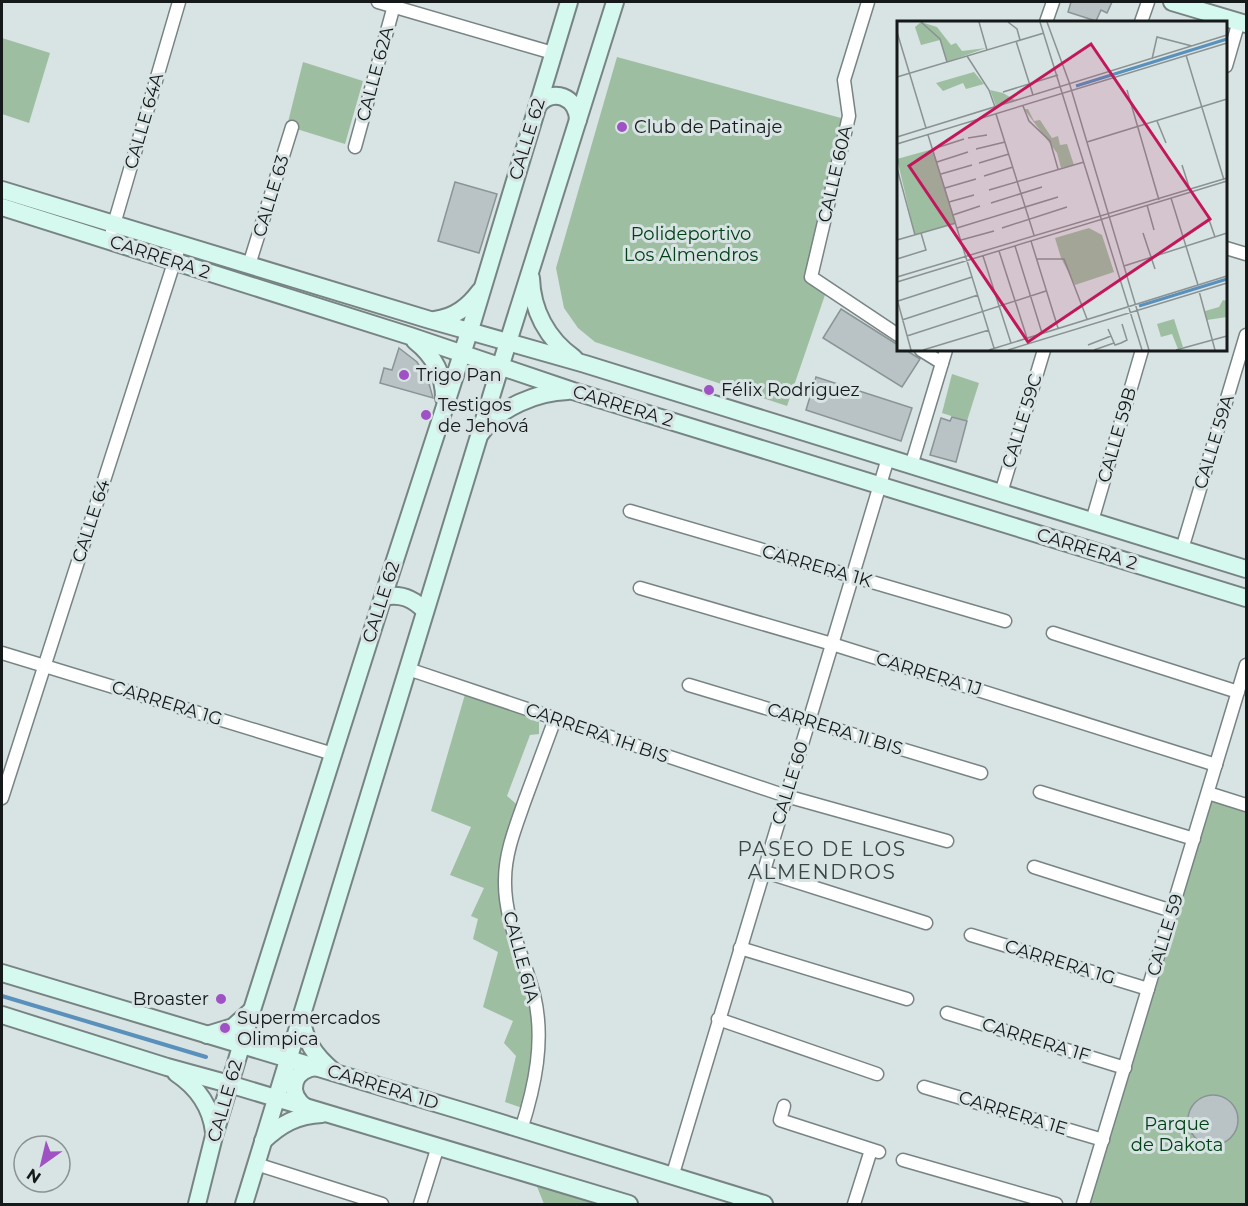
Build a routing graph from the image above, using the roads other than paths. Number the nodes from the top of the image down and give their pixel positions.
1 (179, 2) edge
2 (378, 2) edge
3 (569, 2) edge
4 (615, 2) edge
5 (868, 2) edge
6 (1053, 2) edge
7 (1148, 2) edge
8 (1172, 2) edge
9 (394, 4) edge
10 (1046, 21) edge
11 (1142, 21) edge
12 (1243, 22) edge
13 (553, 53) junction
14 (1227, 63) edge
15 (538, 105) junction
16 (578, 120) junction
17 (292, 127) dead end
18 (355, 147) dead end
19 (2, 190) edge
20 (2, 207) edge
21 (114, 224) junction
22 (109, 241) junction
23 (180, 244) junction
24 (1227, 248) edge
25 (1246, 254) edge
26 (174, 262) junction
27 (249, 266) junction
28 (531, 270) junction
29 (483, 285) junction
30 (430, 320) junction
31 (470, 331) junction
32 (897, 334) edge
33 (1246, 335) edge
34 (410, 336) junction
35 (508, 342) junction
36 (923, 351) edge
37 (946, 351) edge
38 (1044, 351) edge
39 (1142, 351) edge
40 (462, 353) junction
41 (942, 363) junction
42 (585, 364) junction
43 (500, 366) junction
44 (573, 391) junction
45 (442, 413) junction
46 (749, 415) junction
47 (479, 437) junction
48 (742, 442) junction
49 (888, 458) junction
50 (911, 466) junction
51 (879, 485) junction
52 (1001, 493) junction
53 (630, 511) dead end
54 (1092, 521) junction
55 (1182, 549) junction
56 (1246, 569) edge
57 (854, 576) junction
58 (640, 588) dead end
59 (382, 597) junction
60 (1246, 598) edge
61 (425, 611) junction
62 (1005, 621) dead end
63 (1053, 633) dead end
64 (832, 644) junction
65 (2, 653) edge
66 (1246, 665) edge
67 (44, 666) junction
68 (408, 669) junction
69 (689, 685) dead end
70 (1238, 692) junction
71 (555, 719) junction
72 (809, 722) junction
73 (333, 753) junction
74 (1216, 765) junction
75 (981, 773) dead end
76 (1040, 792) dead end
77 (1208, 793) junction
78 (786, 796) junction
79 (2, 798) edge
80 (1246, 805) edge
81 (1194, 839) junction
82 (948, 841) dead end
83 (1034, 867) dead end
84 (762, 872) junction
85 (1172, 911) junction
86 (926, 923) dead end
87 (971, 935) dead end
88 (740, 948) junction
89 (2, 973) edge
90 (1148, 989) junction
91 (907, 999) dead end
92 (252, 1010) junction
93 (947, 1013) dead end
94 (2, 1015) edge
95 (301, 1016) junction
96 (718, 1019) junction
97 (207, 1035) junction
98 (241, 1045) junction
99 (288, 1059) junction
100 (168, 1067) junction
101 (317, 1067) junction
102 (1125, 1068) junction
103 (336, 1073) junction
104 (877, 1074) dead end
105 (230, 1084) junction
106 (924, 1087) dead end
107 (276, 1098) junction
108 (784, 1106) dead end
109 (305, 1107) junction
110 (329, 1113) junction
111 (521, 1130) junction
112 (214, 1136) junction
113 (1102, 1140) junction
114 (263, 1141) junction
115 (438, 1146) junction
116 (903, 1160) dead end
117 (256, 1164) junction
118 (672, 1177) junction
119 (196, 1204) edge
120 (244, 1204) edge
121 (382, 1204) edge
122 (420, 1204) edge
123 (628, 1204) edge
124 (764, 1204) edge
125 (854, 1204) edge
126 (1056, 1204) edge
127 (1083, 1204) edge

1 - 21 street, CALLE 64A
2 - 9 street
3 - 13 street, CALLE 62
4 - 16 street
5 - 32 street, CALLE 60A
6 - 10 street
7 - 11 street
8 - 12 street
9 - 13 street
9 - 18 street, CALLE 62A
12 - 14 street
13 - 15 street, CALLE 62
15 - 16 street
15 - 29 street, CALLE 62
16 - 28 street
17 - 27 street, CALLE 63
19 - 21 street, CARRERA 2
20 - 22 street, CARRERA 2
21 - 22 street, CALLE 64A
21 - 23 street, CARRERA 2
22 - 26 street, CARRERA 2
23 - 26 street, CALLE 64
23 - 27 street, CARRERA 2
24 - 25 street
26 - 34 street, CARRERA 2
26 - 67 street, CALLE 64
27 - 30 street, CARRERA 2
28 - 35 street
28 - 42 street
29 - 30 street
29 - 31 street, CALLE 62
30 - 31 street, CARRERA 2
31 - 35 street, CARRERA 2
31 - 40 street, CALLE 62
33 - 55 street, CALLE 59A
34 - 40 street, CARRERA 2
34 - 45 street
35 - 42 street, CARRERA 2
35 - 43 street
36 - 41 street
37 - 41 street
38 - 52 street, CALLE 59C
39 - 54 street, CALLE 59B
40 - 43 street, CARRERA 2
40 - 45 street, CALLE 62
41 - 50 street
42 - 46 street, CARRERA 2
43 - 44 street, CARRERA 2
43 - 47 street
44 - 47 street
44 - 48 street, CARRERA 2
45 - 59 street, CALLE 62
46 - 48 street
46 - 49 street, CARRERA 2
47 - 61 street
48 - 51 street, CARRERA 2
49 - 50 street, CARRERA 2
49 - 51 street, CALLE 60
50 - 52 street, CARRERA 2
51 - 57 street, CALLE 60
51 - 60 street, CARRERA 2
52 - 54 street, CARRERA 2
53 - 57 street, CARRERA 1K
54 - 55 street, CARRERA 2
55 - 56 street, CARRERA 2
57 - 62 street, CARRERA 1K
57 - 64 street, CALLE 60
58 - 64 street, CARRERA 1J
59 - 61 street
59 - 73 street, CALLE 62
61 - 68 street
63 - 70 street
64 - 72 street, CALLE 60
64 - 74 street, CARRERA 1J
65 - 67 street, CARRERA 1G
66 - 70 street, CALLE 59
67 - 73 street, CARRERA 1G
67 - 79 street, CALLE 64
68 - 71 street, CARRERA 1H BIS
68 - 95 street
69 - 72 street, CARRERA 1I BIS
70 - 74 street, CALLE 59
71 - 78 street, CARRERA 1H BIS
71 - 111 street, CALLE 61A
72 - 75 street, CARRERA 1I BIS
72 - 78 street, CALLE 60
73 - 92 street, CALLE 62
74 - 77 street, CALLE 59
76 - 81 street
77 - 80 street
77 - 81 street, CALLE 59
78 - 82 street, CARRERA 1H BIS
78 - 84 street, CALLE 60
81 - 85 street, CALLE 59
83 - 85 street
84 - 86 street
84 - 88 street, CALLE 60
85 - 90 street, CALLE 59
87 - 90 street, CARRERA 1G
88 - 91 street
88 - 96 street, CALLE 60
89 - 97 street, CARRERA 1D
90 - 102 street, CALLE 59
92 - 97 street
92 - 98 street, CALLE 62
93 - 102 street, CARRERA 1F
94 - 100 street
95 - 99 street
95 - 103 street
96 - 104 street
96 - 118 street, CALLE 60
97 - 98 street, CARRERA 1D
98 - 99 street, CARRERA 1D
98 - 105 street, CALLE 62
99 - 101 street, CARRERA 1D
99 - 107 street
100 - 105 street
100 - 112 street
101 - 103 street, CARRERA 1D
101 - 109 street
102 - 113 street, CALLE 59
103 - 111 street, CARRERA 1D
105 - 107 street
105 - 112 street, CALLE 62
106 - 113 street, CARRERA 1E
107 - 109 street
107 - 114 street
108 - 125 street
109 - 110 street
110 - 114 street
110 - 115 street
111 - 118 street, CARRERA 1D
112 - 119 street, CALLE 62
113 - 127 street, CALLE 59
114 - 117 street
115 - 122 street
115 - 123 street
116 - 126 street
117 - 120 street
117 - 121 street
118 - 124 street, CARRERA 1D

